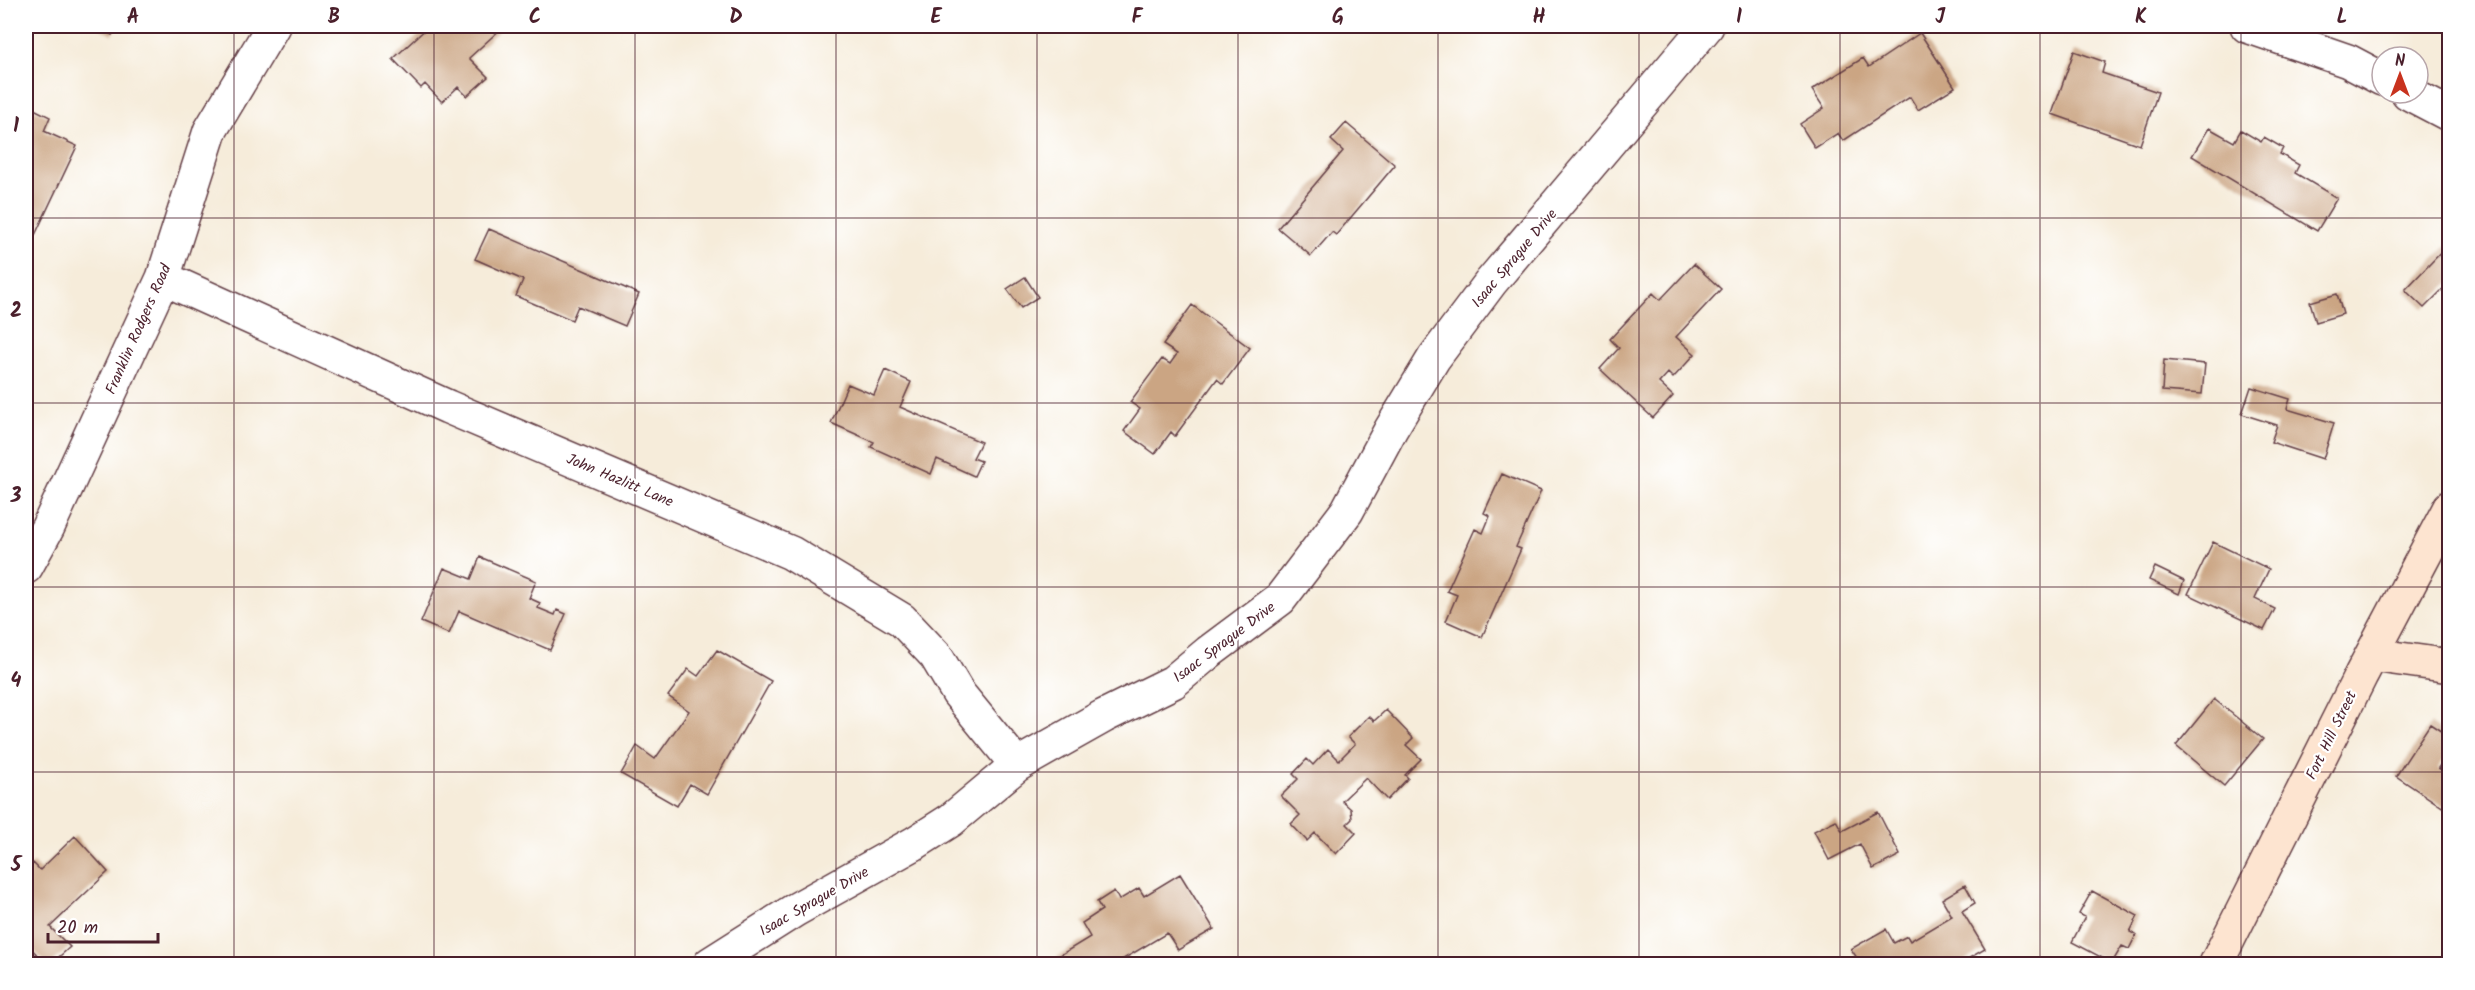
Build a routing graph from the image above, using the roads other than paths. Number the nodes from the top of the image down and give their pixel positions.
1 (273, 26) edge
2 (1707, 26) edge
3 (2247, 26) edge
4 (2370, 73) edge
5 (2430, 105) edge
6 (2450, 115) edge
7 (163, 278) junction
8 (2448, 514) edge
9 (26, 567) edge
10 (2372, 655) junction
11 (2450, 666) edge
12 (1017, 765) junction
13 (710, 964) edge
14 (2216, 964) edge

1 - 7 street, Franklin Rodgers Road
2 - 12 street, Isaac Sprague Drive
3 - 4 street
5 - 6 street
7 - 9 street, Franklin Rodgers Road
7 - 12 street, John Hazlitt Lane
8 - 10 main road, Fort Hill Street
10 - 11 main road
10 - 14 main road, Fort Hill Street
12 - 13 street, Isaac Sprague Drive

